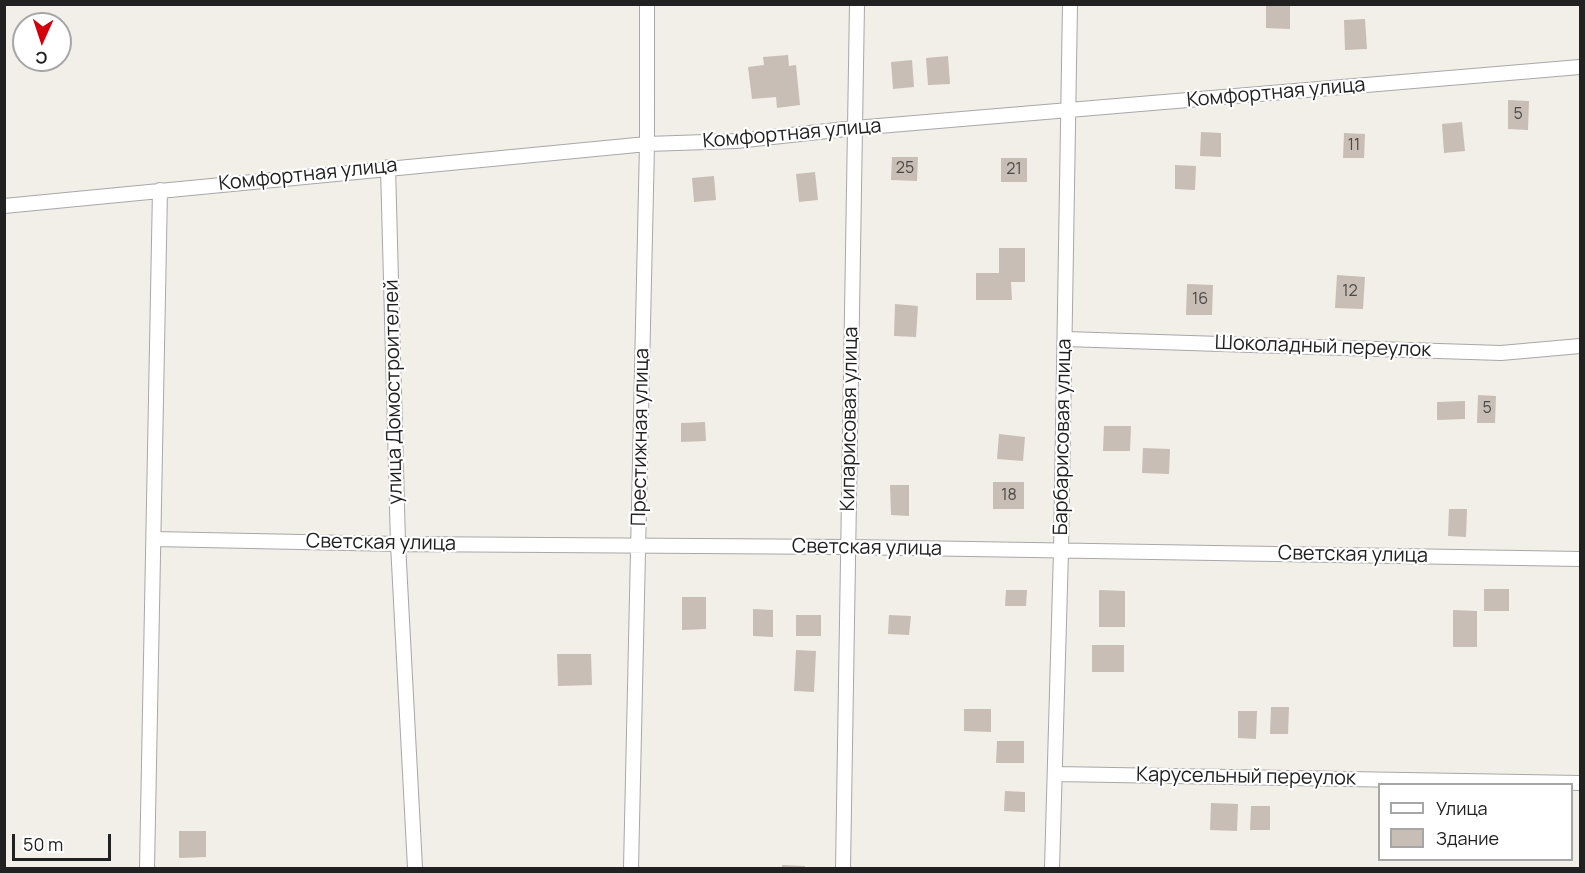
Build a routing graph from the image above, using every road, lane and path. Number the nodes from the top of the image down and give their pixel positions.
1 (647, 4) edge
2 (857, 4) edge
3 (1070, 4) edge
4 (1581, 67) edge
5 (1069, 110) junction
6 (855, 128) junction
7 (647, 144) junction
8 (388, 167) junction
9 (160, 190) junction
10 (4, 206) edge
11 (1065, 339) junction
12 (1581, 346) edge
13 (154, 539) junction
14 (398, 544) junction
15 (639, 546) junction
16 (848, 547) junction
17 (1060, 550) junction
18 (1581, 559) edge
19 (1055, 774) junction
20 (1581, 783) edge
21 (147, 868) edge
22 (415, 868) edge
23 (631, 868) edge
24 (843, 868) edge
25 (1053, 868) edge

1 - 7 street, Престижная улица
2 - 6 street, Кипарисовая улица
3 - 5 street, Барбарисовая улица
4 - 5 street, Комфортная улица
5 - 6 street, Комфортная улица
5 - 11 street, Барбарисовая улица
6 - 7 street, Комфортная улица
6 - 16 street, Кипарисовая улица
7 - 8 street, Комфортная улица
7 - 15 street, Престижная улица
8 - 9 street, Комфортная улица
8 - 14 street, улица Домостроителей
9 - 10 street, Комфортная улица
9 - 13 street
11 - 12 street, Шоколадный переулок
11 - 17 street, Барбарисовая улица
13 - 14 street, Светская улица
13 - 21 street
14 - 15 street, Светская улица
14 - 22 street, улица Домостроителей
15 - 16 street, Светская улица
15 - 23 street, Престижная улица
16 - 17 street, Светская улица
16 - 24 street, Кипарисовая улица
17 - 18 street, Светская улица
17 - 19 street, Барбарисовая улица
19 - 20 street, Карусельный переулок
19 - 25 street, Барбарисовая улица

